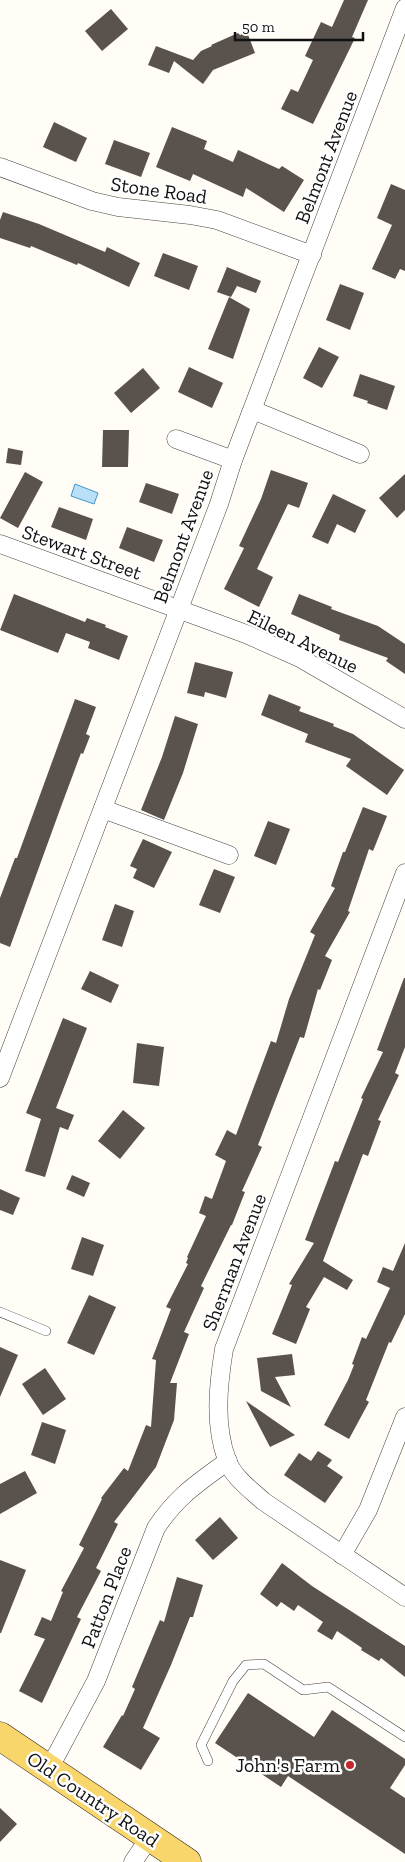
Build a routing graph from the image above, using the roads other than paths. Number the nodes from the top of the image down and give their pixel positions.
1 (405, 8) edge
2 (0, 167) edge
3 (312, 255) junction
4 (253, 410) junction
5 (176, 439) dead end
6 (360, 454) dead end
7 (232, 460) junction
8 (0, 544) edge
9 (178, 610) junction
10 (405, 719) edge
11 (103, 809) junction
12 (230, 855) dead end
13 (405, 873) edge
14 (0, 1078) edge
15 (0, 1312) edge
16 (46, 1331) dead end
17 (405, 1417) edge
18 (228, 1461) junction
19 (342, 1555) junction
20 (405, 1597) edge
21 (0, 1736) edge
22 (405, 1737) edge
23 (208, 1761) dead end
24 (49, 1769) junction
25 (150, 1837) junction
26 (134, 1862) edge
27 (187, 1862) edge

1 - 3 street, Belmont Avenue
2 - 3 street, Stone Road
3 - 4 street, Belmont Avenue
4 - 6 street
4 - 7 street, Belmont Avenue
5 - 7 street
7 - 9 street, Belmont Avenue
8 - 9 street, Stewart Street
9 - 10 street, Eileen Avenue
9 - 11 street, Belmont Avenue
11 - 12 street
11 - 14 street, Belmont Avenue
13 - 18 street, Sherman Avenue
15 - 16 lane
17 - 19 street
18 - 19 street, Sherman Avenue
18 - 24 street, Patton Place
19 - 20 street, Sherman Avenue
21 - 24 main road, Old Country Road
22 - 23 lane
24 - 25 main road, Old Country Road
25 - 26 street
25 - 27 main road, Old Country Road

